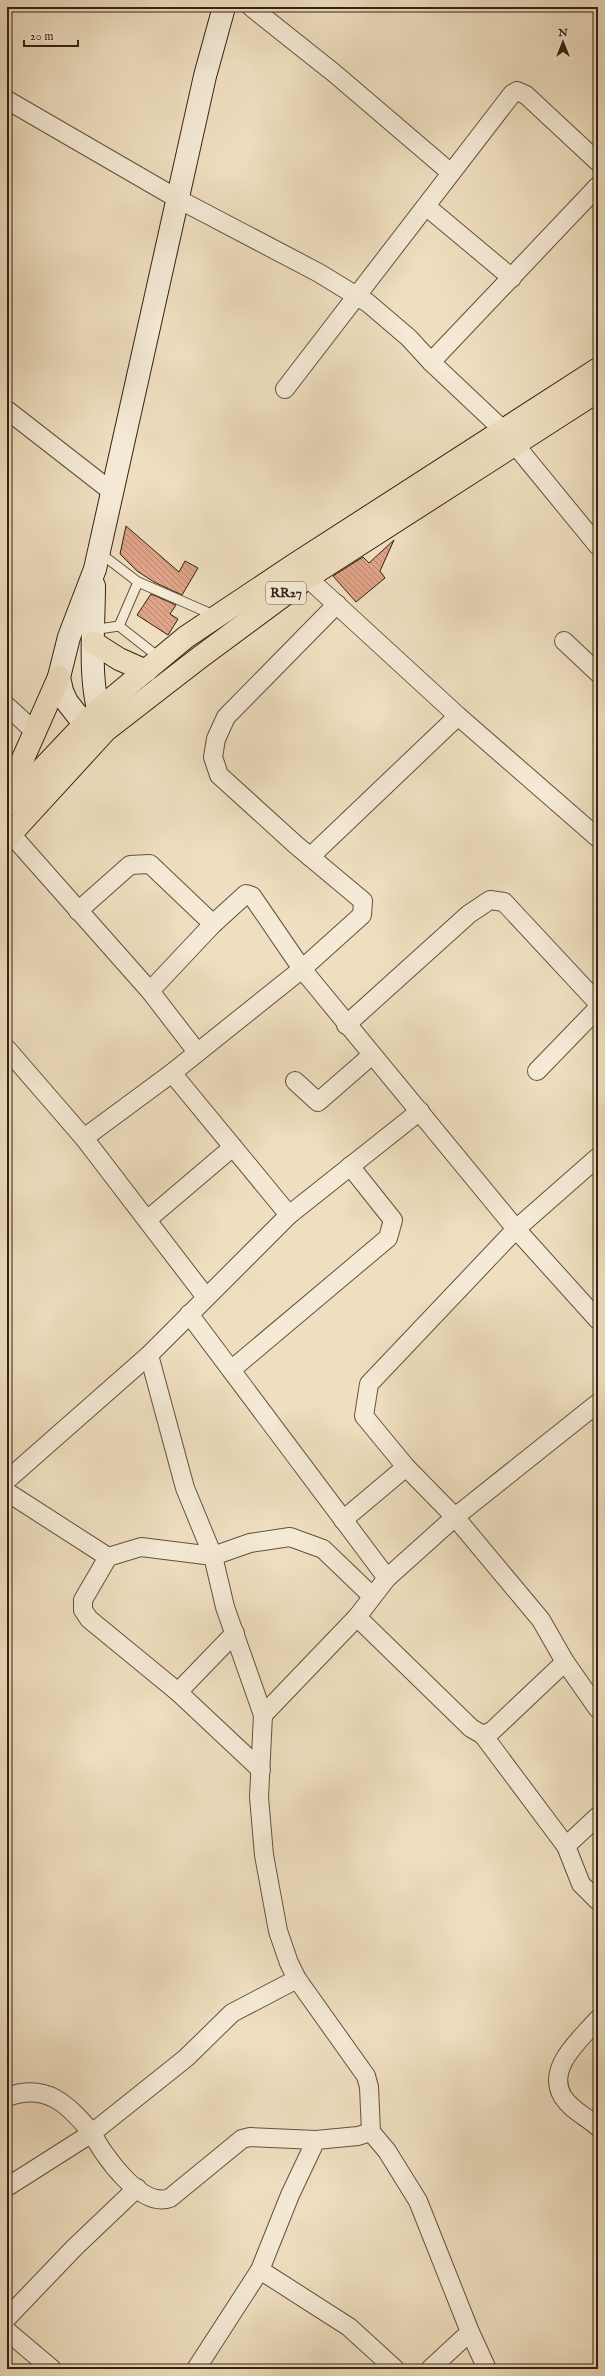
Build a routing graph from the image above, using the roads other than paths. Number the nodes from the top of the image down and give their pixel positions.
1 (224, 7) edge
2 (251, 7) edge
3 (7, 100) edge
4 (598, 162) edge
5 (451, 173) junction
6 (598, 186) edge
7 (178, 199) junction
8 (427, 207) junction
9 (512, 278) junction
10 (357, 297) junction
11 (431, 362) junction
12 (598, 369) edge
13 (285, 390) dead end
14 (598, 391) edge
15 (7, 410) edge
16 (508, 437) junction
17 (111, 491) junction
18 (598, 546) edge
19 (97, 561) junction
20 (300, 571) junction
21 (138, 582) junction
22 (337, 604) junction
23 (218, 616) junction
24 (119, 626) junction
25 (242, 627) junction
26 (69, 636) junction
27 (94, 637) junction
28 (564, 641) dead end
29 (153, 665) junction
30 (598, 673) edge
31 (59, 677) junction
32 (7, 706) edge
33 (458, 716) junction
34 (96, 727) junction
35 (34, 731) junction
36 (7, 795) edge
37 (7, 806) edge
38 (9, 836) edge
39 (598, 838) edge
40 (310, 857) junction
41 (78, 911) junction
42 (213, 924) junction
43 (302, 969) junction
44 (150, 991) junction
45 (598, 1003) edge
46 (598, 1008) edge
47 (346, 1025) junction
48 (7, 1049) edge
49 (197, 1052) junction
50 (372, 1055) junction
51 (537, 1071) dead end
52 (172, 1074) junction
53 (295, 1081) dead end
54 (420, 1111) junction
55 (84, 1138) junction
56 (233, 1147) junction
57 (598, 1157) edge
58 (350, 1166) junction
59 (289, 1215) junction
60 (147, 1220) junction
61 (516, 1229) junction
62 (205, 1296) junction
63 (189, 1314) junction
64 (598, 1320) edge
65 (149, 1355) junction
66 (231, 1370) junction
67 (595, 1412) edge
68 (406, 1467) junction
69 (7, 1480) edge
70 (7, 1492) edge
71 (456, 1517) junction
72 (343, 1520) junction
73 (213, 1556) junction
74 (108, 1557) junction
75 (387, 1578) junction
76 (372, 1596) junction
77 (357, 1617) junction
78 (235, 1633) junction
79 (565, 1662) junction
80 (178, 1692) junction
81 (598, 1709) edge
82 (263, 1715) junction
83 (483, 1735) junction
84 (261, 1770) junction
85 (598, 1816) edge
86 (566, 1846) junction
87 (598, 1901) edge
88 (297, 1979) junction
89 (598, 2019) edge
90 (7, 2097) edge
91 (598, 2127) edge
92 (371, 2132) junction
93 (92, 2133) junction
94 (316, 2140) junction
95 (7, 2187) edge
96 (137, 2188) junction
97 (260, 2270) junction
98 (7, 2318) edge
99 (7, 2331) edge
100 (470, 2332) junction
101 (52, 2369) edge
102 (196, 2369) edge
103 (395, 2369) edge
104 (430, 2369) edge
105 (487, 2369) edge

1 - 7 street
2 - 5 street
3 - 7 street
4 - 5 street
5 - 8 street
6 - 9 street
7 - 10 street
7 - 17 street
8 - 9 street
8 - 10 street
9 - 11 street
10 - 11 street
10 - 13 street
11 - 16 street
12 - 16 highway, RR27
14 - 16 highway, RR27
15 - 17 street
16 - 18 street
16 - 20 highway, RR27
17 - 19 street
19 - 21 lane
19 - 26 street
19 - 27 street
20 - 22 street
20 - 23 highway, RR27
20 - 25 highway, RR27
21 - 23 lane
21 - 24 lane
22 - 33 street
22 - 40 street
23 - 25 lane
23 - 29 highway, RR27
24 - 27 lane
24 - 29 lane
25 - 34 highway, RR27
26 - 27 lane
26 - 31 street
27 - 29 highway
27 - 34 street
28 - 30 street
29 - 34 highway, RR27
31 - 34 street
31 - 35 highway
32 - 35 street
33 - 39 street
33 - 40 street
34 - 37 highway, RR27
34 - 38 highway, RR27
35 - 36 highway
38 - 41 street
40 - 43 street
41 - 42 street
41 - 44 street
42 - 43 street
42 - 44 street
43 - 47 street
43 - 49 street
44 - 49 street
45 - 47 street
46 - 51 street
47 - 50 street
48 - 55 street
49 - 52 street
50 - 53 street
50 - 54 street
52 - 55 street
52 - 56 street
54 - 58 street
54 - 61 street
55 - 60 street
56 - 59 street
56 - 60 street
57 - 61 street
58 - 59 street
58 - 66 street
59 - 62 street
60 - 62 street
61 - 64 street
61 - 68 street
62 - 63 street
63 - 65 street
63 - 66 street
65 - 69 street
65 - 73 street
66 - 72 street
67 - 71 street
68 - 71 street
68 - 72 street
70 - 74 street
71 - 75 street
71 - 79 street
72 - 75 street
73 - 74 street
73 - 76 street
73 - 78 street
74 - 80 street
75 - 76 street
76 - 77 street
77 - 82 street
77 - 83 street
78 - 80 street
78 - 82 street
79 - 81 street
79 - 83 street
80 - 84 street
82 - 84 street
83 - 86 street
84 - 88 street
85 - 86 street
86 - 87 street
88 - 92 street
88 - 93 street
89 - 91 street
90 - 93 street
92 - 94 street
92 - 100 street
93 - 95 street
93 - 96 street
94 - 96 street
94 - 97 street
96 - 98 street
97 - 102 street
97 - 103 street
99 - 101 street
100 - 104 street
100 - 105 street

